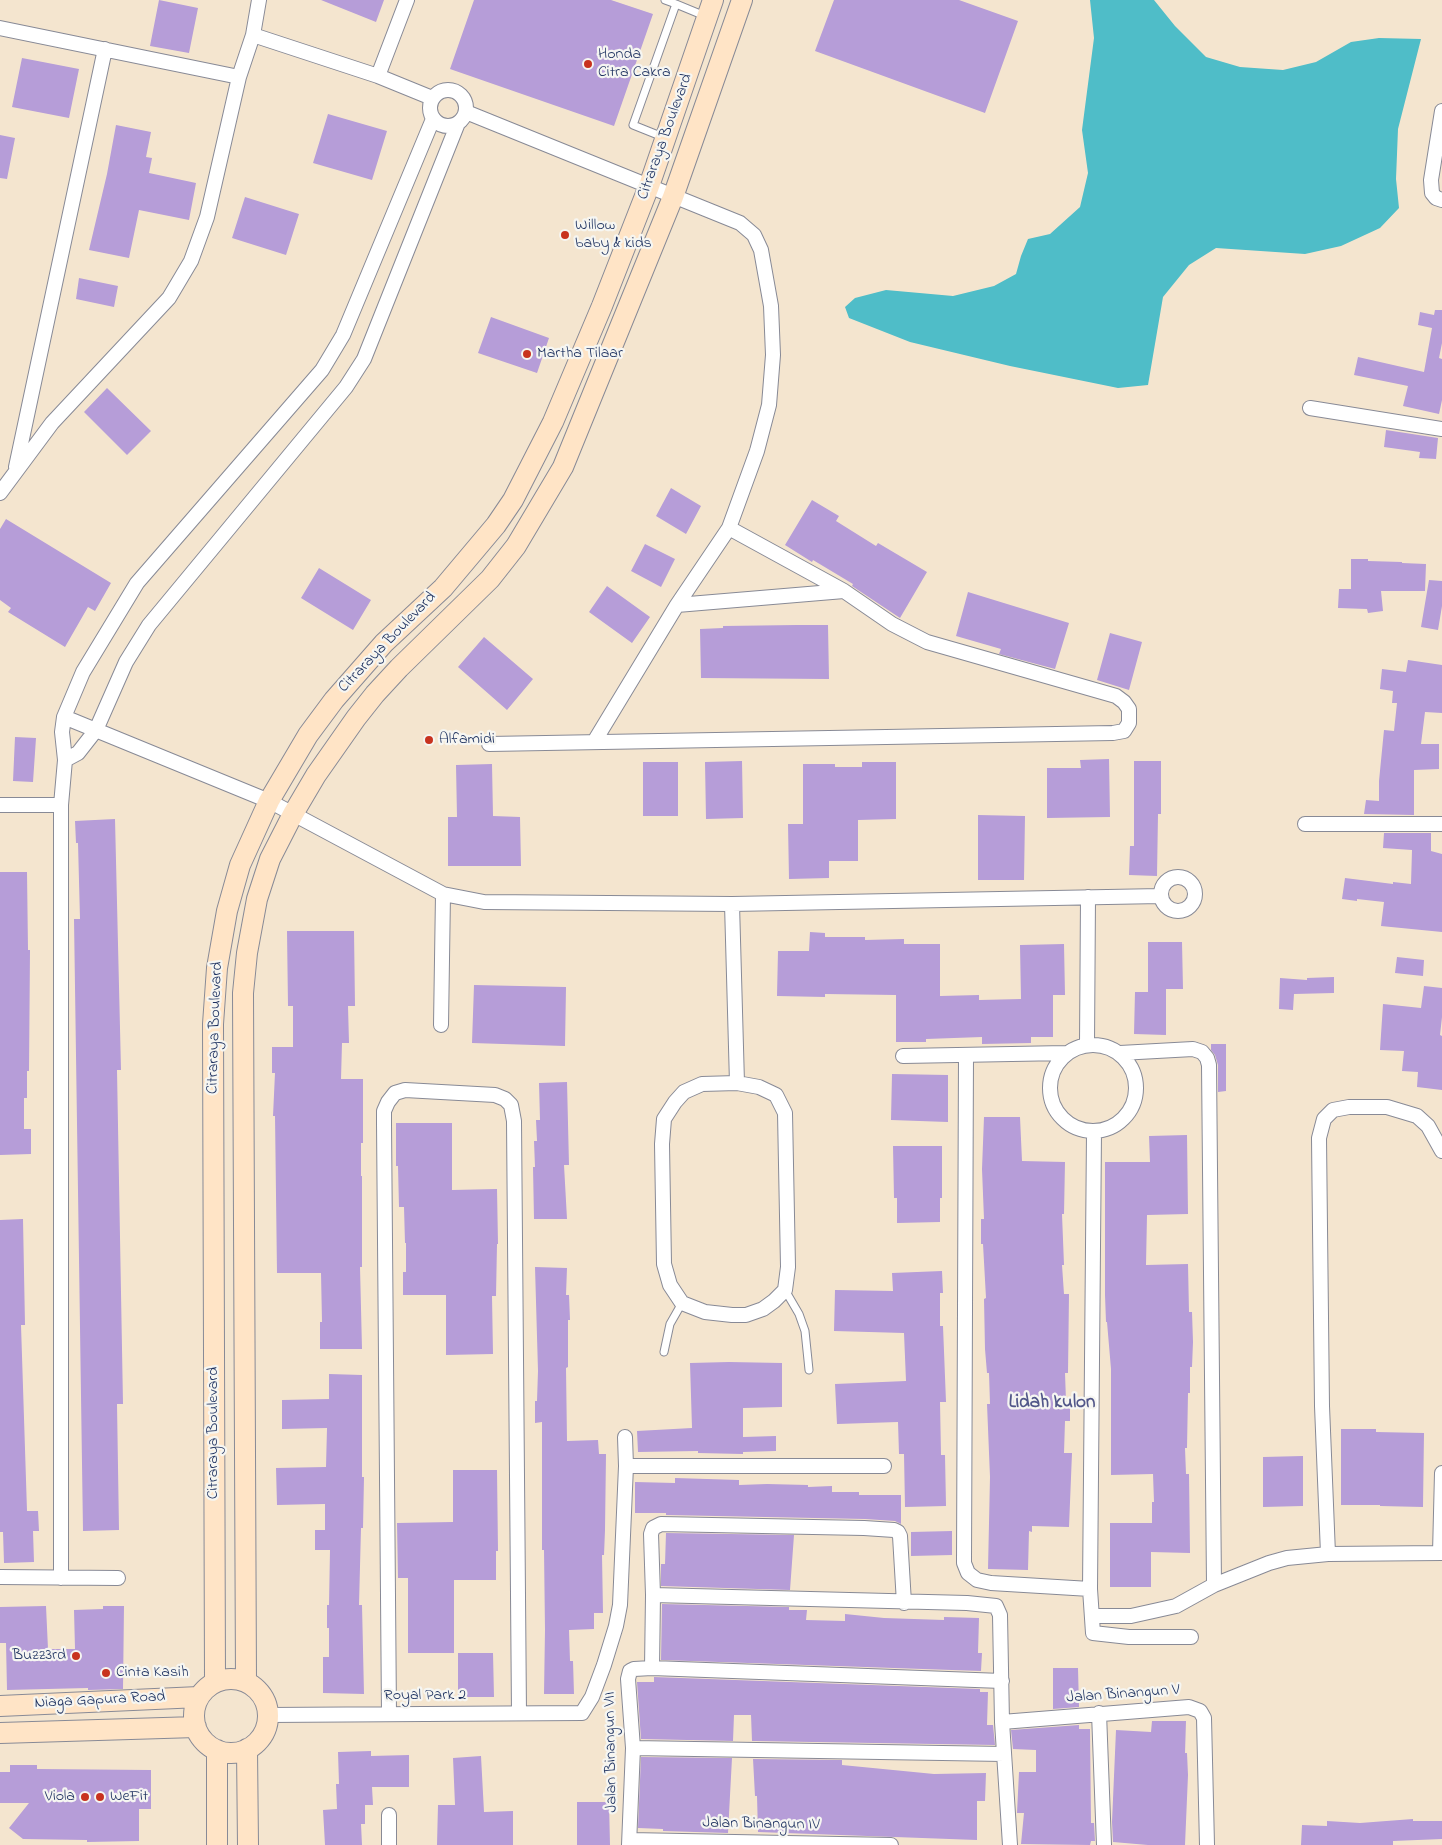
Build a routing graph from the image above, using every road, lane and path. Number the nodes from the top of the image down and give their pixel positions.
1 (259, 0) edge
2 (406, 0) edge
3 (665, 0) edge
4 (742, 0) edge
5 (676, 4) junction
6 (710, 8) edge
7 (0, 28) edge
8 (253, 35) junction
9 (105, 49) junction
10 (378, 76) junction
11 (239, 77) junction
12 (432, 98) junction
13 (1442, 111) edge
14 (462, 117) junction
15 (433, 119) junction
16 (666, 138) junction
17 (649, 186) junction
18 (674, 196) junction
19 (1442, 200) edge
20 (1310, 408) dead end
21 (1442, 429) edge
22 (15, 471) junction
23 (0, 492) edge
24 (728, 528) junction
25 (844, 591) junction
26 (677, 605) junction
27 (64, 716) junction
28 (96, 730) junction
29 (594, 742) junction
30 (489, 744) dead end
31 (65, 760) junction
32 (269, 801) junction
33 (0, 805) edge
34 (61, 805) junction
35 (293, 814) junction
36 (1305, 824) dead end
37 (1442, 824) edge
38 (443, 894) junction
39 (1161, 896) dead end
40 (1088, 897) junction
41 (732, 904) junction
42 (441, 1025) dead end
43 (1087, 1044) junction
44 (1120, 1052) junction
45 (1066, 1053) junction
46 (966, 1055) junction
47 (903, 1056) dead end
48 (737, 1083) junction
49 (1094, 1132) junction
50 (1442, 1151) edge
51 (785, 1290) junction
52 (682, 1303) junction
53 (664, 1352) dead end
54 (809, 1370) dead end
55 (625, 1437) dead end
56 (626, 1466) junction
57 (884, 1466) dead end
58 (1442, 1473) edge
59 (1441, 1553) edge
60 (1328, 1554) junction
61 (0, 1577) edge
62 (61, 1578) junction
63 (118, 1578) dead end
64 (1214, 1585) junction
65 (1090, 1589) junction
66 (653, 1595) junction
67 (904, 1603) junction
68 (1092, 1616) junction
69 (1191, 1637) dead end
70 (647, 1668) junction
71 (1002, 1681) junction
72 (215, 1682) junction
73 (246, 1682) junction
74 (200, 1697) junction
75 (0, 1706) edge
76 (519, 1713) junction
77 (1098, 1713) junction
78 (389, 1714) junction
79 (268, 1715) junction
80 (1002, 1722) junction
81 (196, 1728) junction
82 (0, 1733) edge
83 (633, 1748) junction
84 (247, 1749) junction
85 (217, 1750) junction
86 (1004, 1754) junction
87 (389, 1815) dead end
88 (630, 1842) edge
89 (217, 1845) edge
90 (248, 1845) edge
91 (389, 1845) edge
92 (891, 1845) edge
93 (1010, 1845) edge
94 (1104, 1845) edge
95 (1207, 1845) edge

1 - 8 street
2 - 10 street
3 - 5 lane
4 - 18 main road, Citraraya Boulevard
5 - 6 lane
5 - 16 lane
6 - 16 main road, Citraraya Boulevard
7 - 9 street
8 - 10 street
8 - 11 street
9 - 11 street
9 - 22 street
10 - 12 street
11 - 22 street
12 - 14 street
12 - 15 street
13 - 19 street
14 - 15 street
14 - 17 street
14 - 28 street
15 - 27 street
16 - 17 main road, Citraraya Boulevard
17 - 18 street
17 - 32 main road, Citraraya Boulevard
18 - 24 street
18 - 35 main road, Citraraya Boulevard
20 - 21 street
22 - 23 street
24 - 25 street
24 - 26 street
25 - 26 street
25 - 29 street
26 - 29 street
27 - 28 street
27 - 31 street
28 - 31 street
28 - 32 street
29 - 30 street
31 - 34 street
32 - 35 street
32 - 72 main road, Citraraya Boulevard
33 - 34 street
34 - 62 street
35 - 38 street
35 - 73 main road, Citraraya Boulevard
36 - 37 street
38 - 41 street
38 - 42 street
39 - 40 street
40 - 41 street
40 - 43 street
41 - 48 street
43 - 44 street
43 - 45 street
44 - 49 street
44 - 64 street
45 - 46 street
45 - 49 street
46 - 47 street
46 - 65 street
48 - 51 street
48 - 52 street
49 - 65 street
50 - 60 street
51 - 52 street
51 - 54 lane
52 - 53 lane
55 - 56 street
56 - 57 street
56 - 76 street, Royal Park 2
58 - 59 street
59 - 60 street
60 - 64 street
61 - 62 street
62 - 63 street
64 - 68 street
65 - 68 street
66 - 67 street
66 - 67 street
66 - 70 street
67 - 71 street
68 - 69 street
70 - 71 street
70 - 83 street, Jalan Binangun VII
71 - 80 street
72 - 73 main road
72 - 74 main road
73 - 79 main road
74 - 75 main road, Niaga Gapura Road
74 - 81 main road
76 - 78 street, Royal Park 2
76 - 78 street
77 - 80 street, Jalan Binangun V
77 - 94 street
77 - 95 street, Jalan Binangun V
78 - 79 street, Royal Park 2
79 - 84 main road
80 - 86 street
81 - 82 main road, Niaga Gapura Road
81 - 85 main road
83 - 86 street
83 - 88 street, Jalan Binangun VII
84 - 85 main road
84 - 90 main road
85 - 89 main road
86 - 93 street
87 - 91 street
88 - 92 street, Jalan Binangun IV

